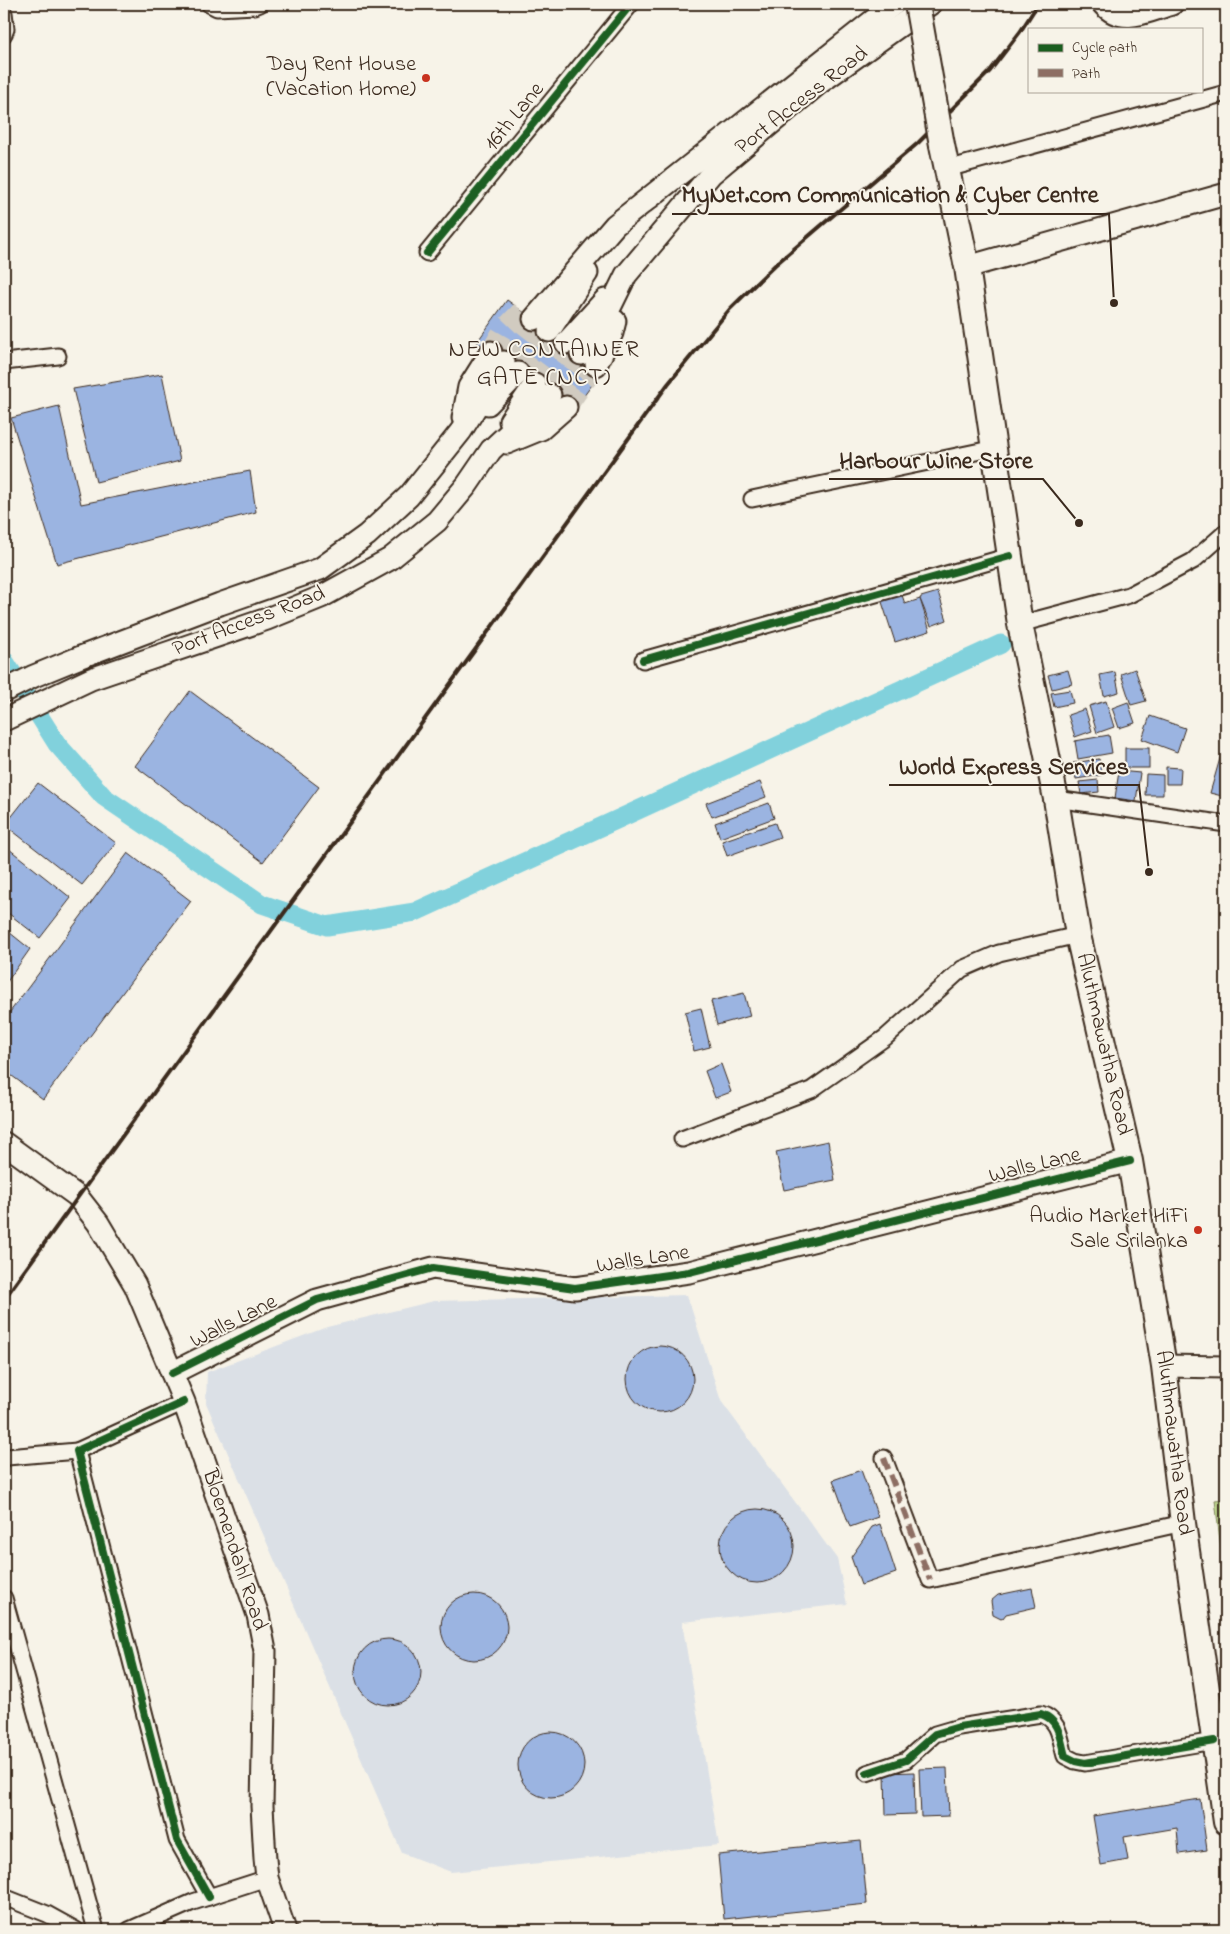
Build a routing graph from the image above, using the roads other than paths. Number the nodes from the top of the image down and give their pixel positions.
1 (209, 4) edge
2 (260, 4) edge
3 (631, 4) edge
4 (894, 4) edge
5 (916, 4) edge
6 (930, 4) edge
7 (1103, 4) edge
8 (1172, 4) edge
9 (4, 13) edge
10 (4, 34) edge
11 (1226, 94) edge
12 (947, 169) junction
13 (1226, 194) edge
14 (615, 225) junction
15 (427, 253) dead end
16 (967, 267) junction
17 (626, 274) junction
18 (558, 337) junction
19 (58, 356) dead end
20 (4, 362) edge
21 (527, 379) junction
22 (461, 430) junction
23 (995, 448) junction
24 (491, 450) junction
25 (752, 499) dead end
26 (1226, 532) edge
27 (1010, 556) junction
28 (1020, 624) junction
29 (642, 660) dead end
30 (4, 691) edge
31 (4, 720) edge
32 (1056, 799) junction
33 (1226, 824) edge
34 (1078, 935) junction
35 (682, 1139) dead end
36 (4, 1143) edge
37 (1130, 1161) junction
38 (1164, 1366) junction
39 (1226, 1367) edge
40 (172, 1373) junction
41 (184, 1402) junction
42 (77, 1451) junction
43 (884, 1458) dead end
44 (4, 1459) edge
45 (1183, 1523) junction
46 (4, 1598) edge
47 (1214, 1741) junction
48 (867, 1773) dead end
49 (1226, 1822) edge
50 (267, 1878) junction
51 (4, 1896) edge
52 (209, 1897) junction
53 (138, 1928) edge
54 (76, 1930) edge
55 (96, 1930) edge
56 (285, 1930) edge

1 - 2 street
3 - 15 street, 16th Lane
4 - 14 main road, Port Access Road
5 - 12 main road, Aluthmawatha Road, bridge
6 - 17 main road, Port Access Road
7 - 8 main road
9 - 10 street
11 - 12 street
12 - 16 main road, Aluthmawatha Road
13 - 16 main road
14 - 18 main road, Port Access Road
14 - 18 main road
16 - 23 main road, Aluthmawatha Road
17 - 18 main road, Port Access Road
17 - 18 main road
19 - 20 street
21 - 22 main road, Port Access Road
21 - 22 main road
21 - 24 main road, Port Access Road
21 - 24 main road
22 - 30 main road, Port Access Road
23 - 25 street
23 - 27 main road, Aluthmawatha Road
24 - 31 main road, Port Access Road
26 - 28 street
27 - 28 main road, Aluthmawatha Road
27 - 29 street
28 - 32 main road, Aluthmawatha Road
32 - 33 street
32 - 34 main road, Aluthmawatha Road
34 - 35 street
34 - 37 main road, Aluthmawatha Road
36 - 40 main road, Bloemendahl Road
37 - 38 main road, Aluthmawatha Road
37 - 40 main road, Walls Lane
38 - 39 main road
38 - 45 main road, Aluthmawatha Road
40 - 41 main road, Bloemendahl Road
41 - 42 street
41 - 50 main road, Bloemendahl Road
42 - 44 street
42 - 52 street
43 - 45 street
45 - 47 main road, Aluthmawatha Road
46 - 55 street
47 - 48 street
47 - 49 main road, Aluthmawatha Road
50 - 52 street
50 - 56 main road, Bloemendahl Road
51 - 54 street
52 - 53 street

